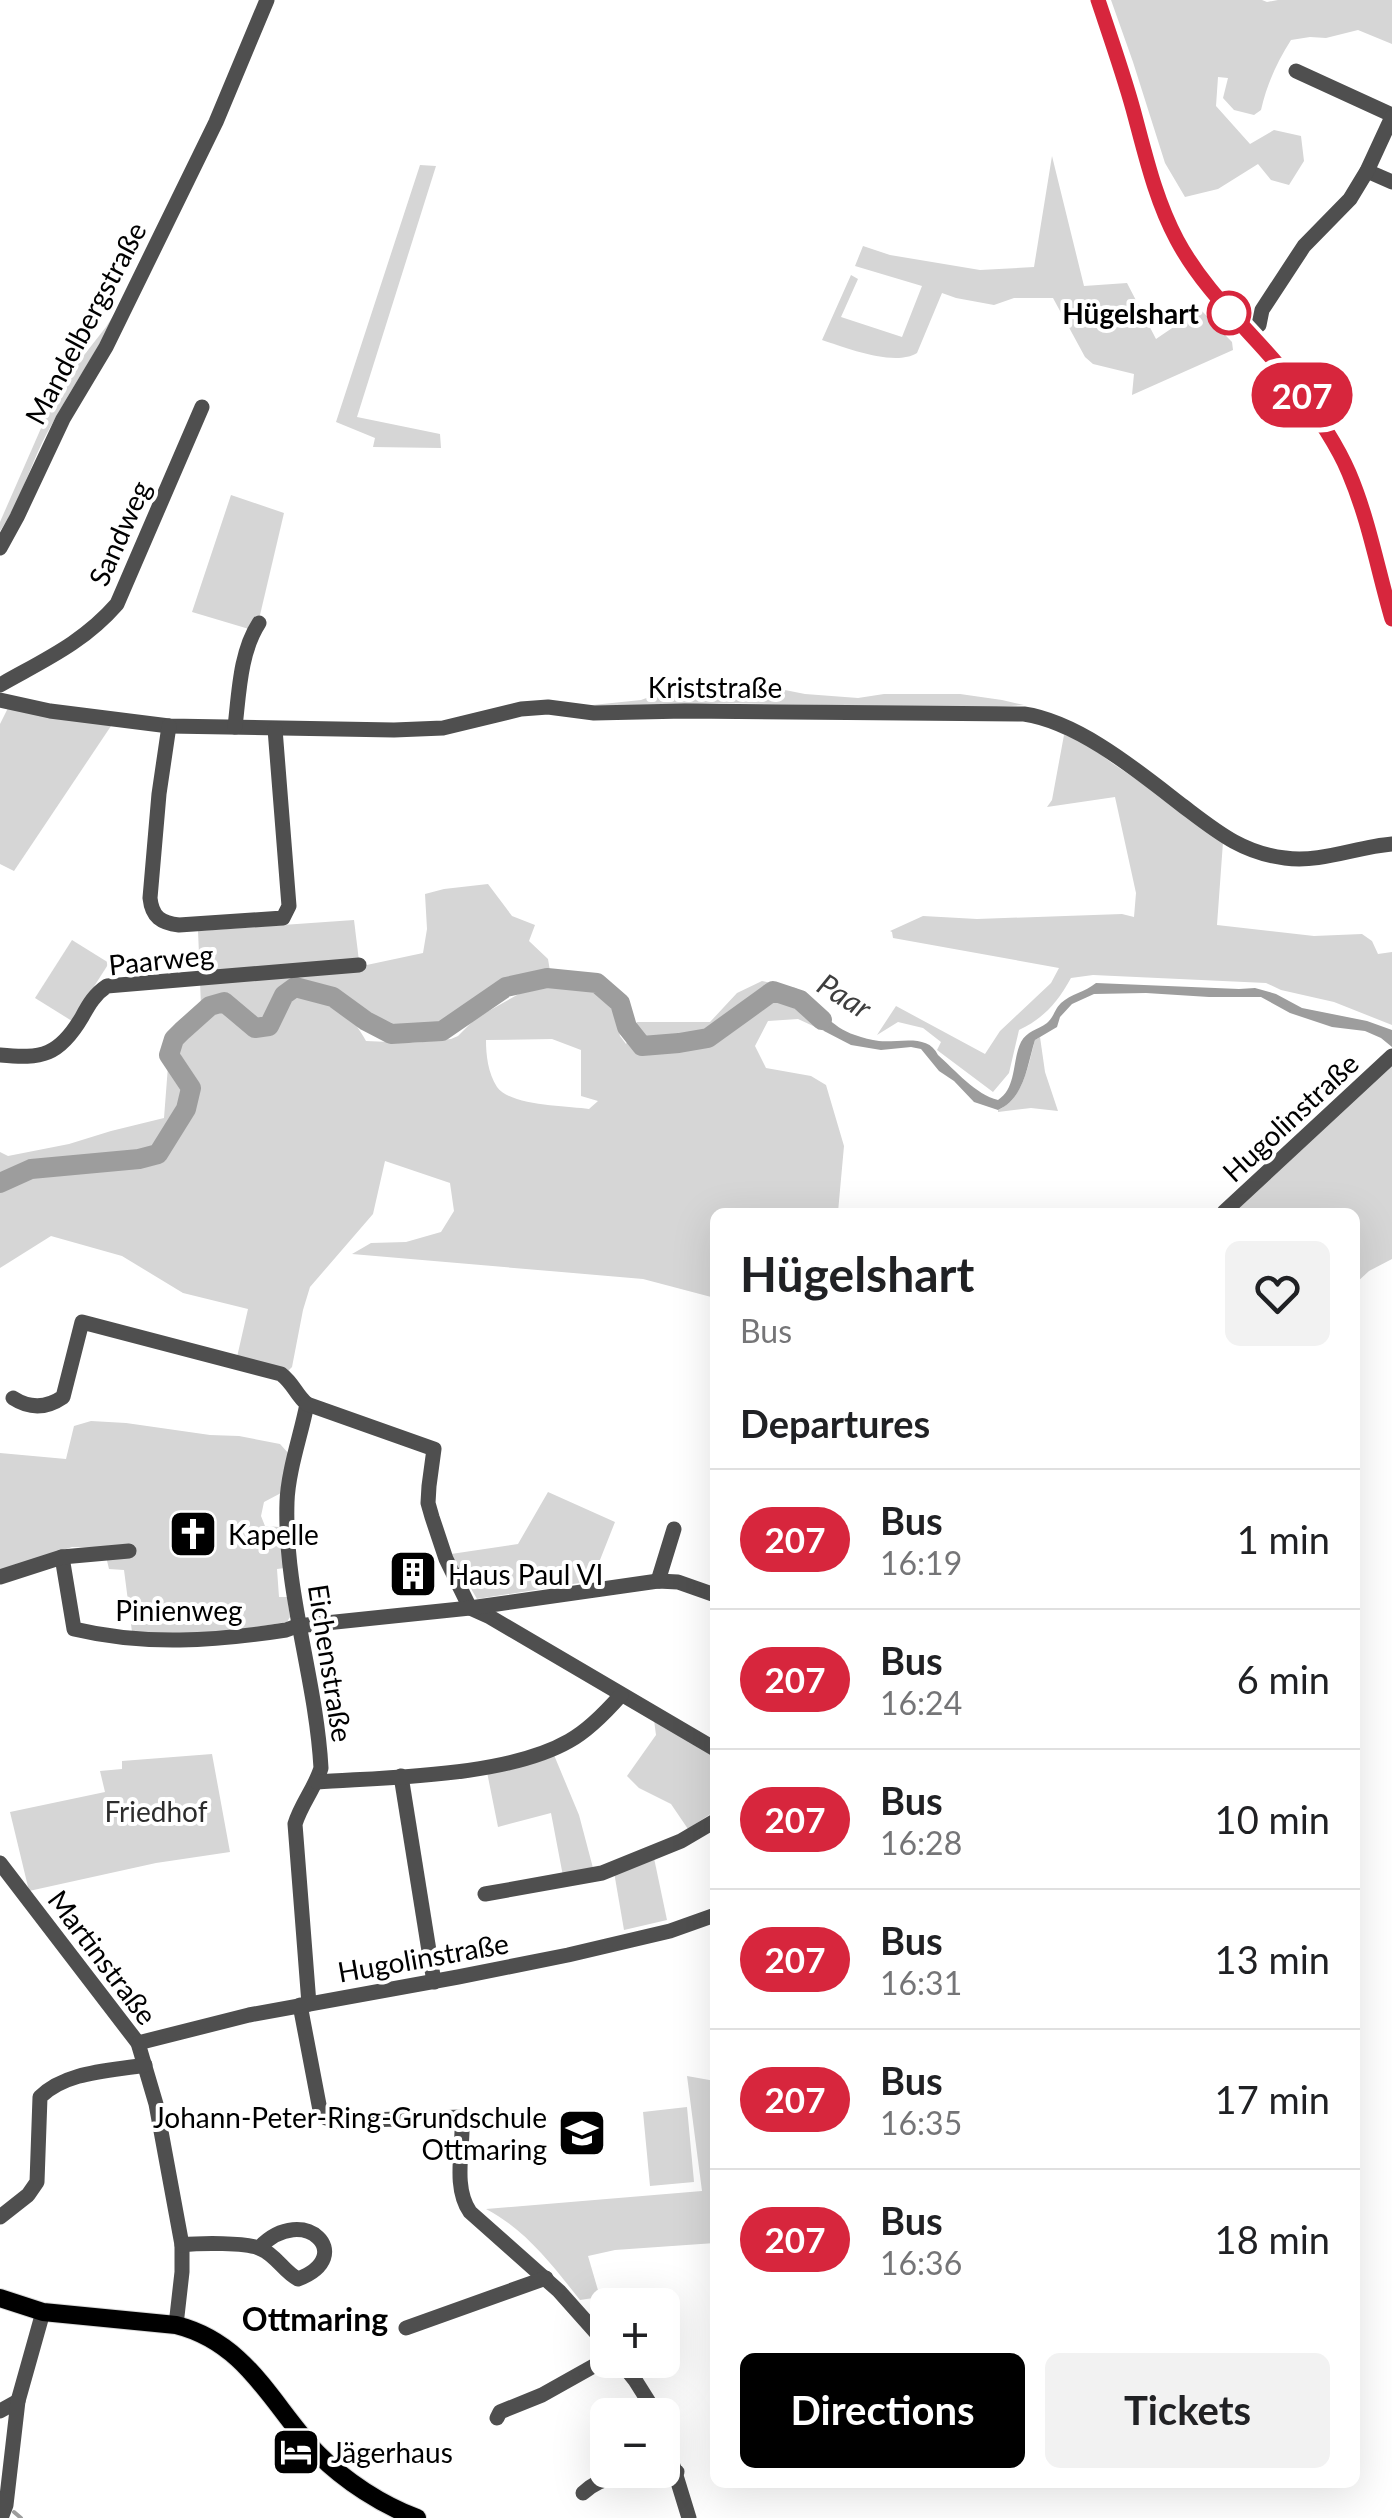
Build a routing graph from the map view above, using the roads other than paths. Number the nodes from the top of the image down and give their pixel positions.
1 (267, 0) edge
2 (1098, 0) edge
3 (1296, 71) dead end
4 (1392, 116) edge
5 (1367, 172) junction
6 (1392, 182) edge
7 (1249, 334) junction
8 (202, 407) dead end
9 (0, 548) edge
10 (1384, 558) edge
11 (1392, 619) edge
12 (260, 623) dead end
13 (0, 685) edge
14 (0, 700) edge
15 (169, 726) junction
16 (235, 728) junction
17 (275, 728) junction
18 (1392, 844) edge
19 (358, 964) dead end
20 (0, 1056) edge
21 (1391, 1056) edge
22 (1228, 1208) edge
23 (13, 1398) dead end
24 (307, 1404) junction
25 (674, 1529) dead end
26 (129, 1551) dead end
27 (62, 1558) junction
28 (0, 1577) edge
29 (658, 1581) junction
30 (710, 1593) edge
31 (470, 1608) junction
32 (297, 1626) junction
33 (621, 1695) junction
34 (710, 1746) edge
35 (401, 1776) junction
36 (317, 1782) junction
37 (710, 1824) edge
38 (1, 1864) edge
39 (485, 1894) dead end
40 (710, 1918) edge
41 (434, 1982) junction
42 (305, 2004) junction
43 (138, 2043) junction
44 (146, 2065) junction
45 (0, 2216) edge
46 (182, 2245) junction
47 (260, 2247) dead end
48 (546, 2278) junction
49 (0, 2298) edge
50 (43, 2312) junction
51 (176, 2325) junction
52 (590, 2325) edge
53 (406, 2328) dead end
54 (590, 2368) edge
55 (18, 2402) junction
56 (0, 2412) edge
57 (497, 2418) dead end
58 (680, 2483) edge
59 (590, 2485) edge
60 (583, 2493) dead end
61 (1, 2518) edge
62 (417, 2518) edge
63 (690, 2518) edge

1 - 9 street, Mandelbergstraße
2 - 7 main road
3 - 4 street
4 - 5 street
5 - 6 street
5 - 7 street
7 - 10 main road
8 - 13 street, Sandweg
10 - 11 main road
12 - 16 street
14 - 15 street, Kriststraße
15 - 16 street, Kriststraße
15 - 17 street
16 - 17 street, Kriststraße
17 - 18 street, Kriststraße
19 - 20 street, Paarweg
21 - 22 street, Hugolinstraße
23 - 24 street
24 - 31 street
24 - 32 street, Eichenstraße
25 - 29 street
26 - 27 street
27 - 28 street
27 - 32 street, Pinienweg
29 - 30 street
29 - 31 street
31 - 32 street
31 - 33 street
32 - 36 street, Eichenstraße
33 - 34 street
33 - 35 street
35 - 36 street
35 - 41 street
36 - 42 street, Eichenstraße
37 - 39 street
38 - 43 street, Martinstraße
40 - 41 street, Hugolinstraße
41 - 42 street, Hugolinstraße
42 - 43 street, Hugolinstraße
42 - 48 street, Eichenstraße
43 - 44 street, Martinstraße
44 - 45 street
44 - 46 street, Martinstraße
46 - 47 street
46 - 51 street, Martinstraße
48 - 52 street
48 - 53 street
49 - 50 main road
50 - 51 main road
50 - 55 street
51 - 62 main road
54 - 57 street
55 - 56 street
55 - 61 street
58 - 63 street
59 - 60 street

